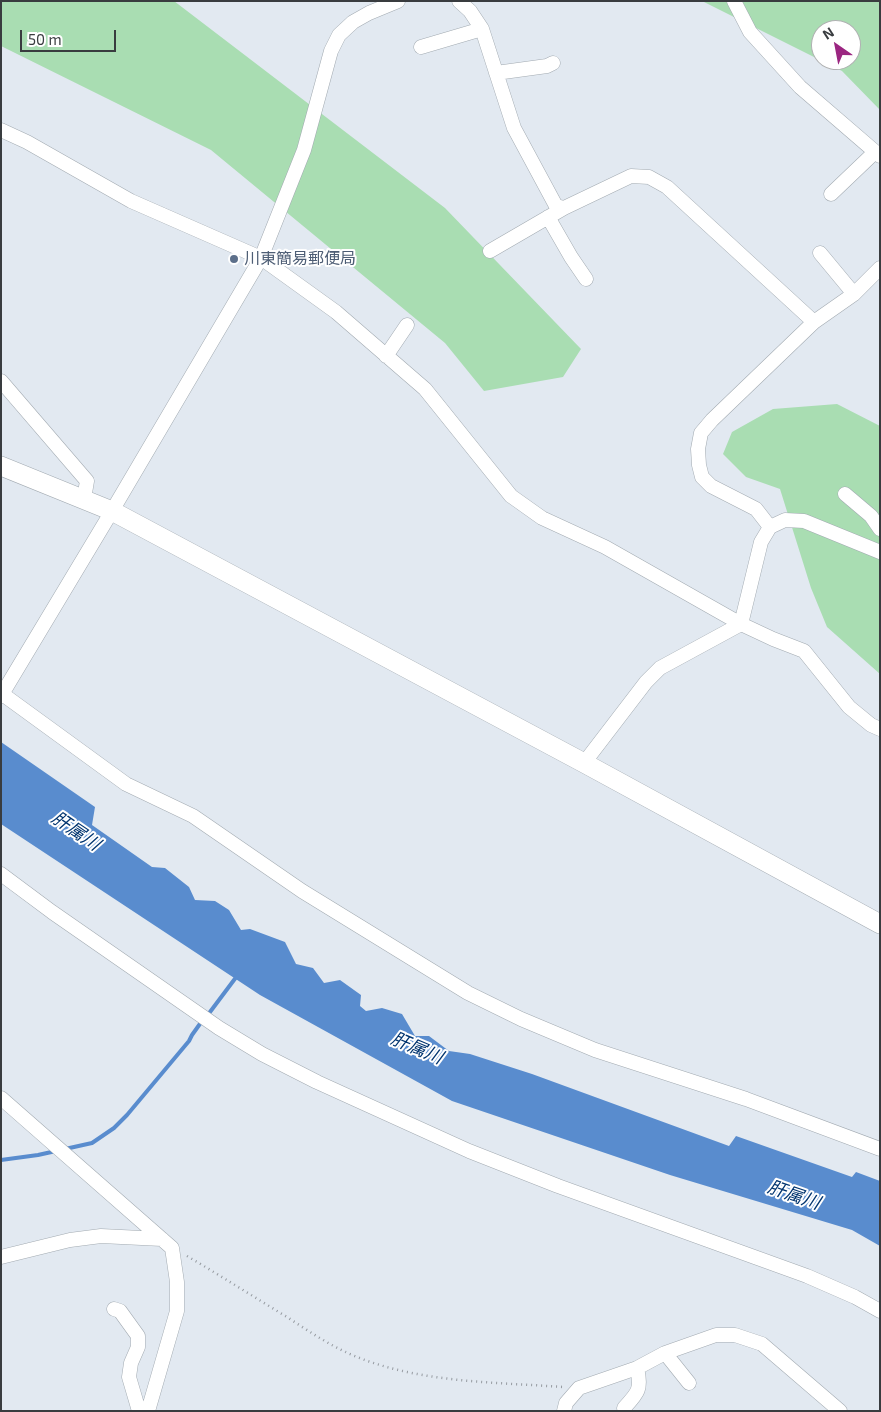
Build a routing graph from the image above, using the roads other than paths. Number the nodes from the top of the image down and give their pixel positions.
1 (398, 1) edge
2 (459, 1) edge
3 (734, 1) edge
4 (482, 29) junction
5 (421, 47) dead end
6 (553, 63) dead end
7 (496, 73) junction
8 (1, 130) edge
9 (878, 154) edge
10 (830, 194) dead end
11 (564, 208) junction
12 (548, 217) junction
13 (490, 251) dead end
14 (820, 253) dead end
15 (261, 258) junction
16 (879, 269) edge
17 (586, 279) dead end
18 (854, 294) junction
19 (814, 322) junction
20 (407, 325) dead end
21 (386, 356) junction
22 (1, 382) edge
23 (1, 466) edge
24 (845, 494) dead end
25 (84, 499) junction
26 (112, 511) junction
27 (770, 527) junction
28 (880, 528) edge
29 (880, 552) edge
30 (741, 624) junction
31 (2, 694) edge
32 (880, 729) edge
33 (584, 763) junction
34 (1, 874) edge
35 (880, 924) edge
36 (1, 1098) edge
37 (880, 1149) edge
38 (167, 1244) junction
39 (1, 1257) edge
40 (114, 1309) dead end
41 (880, 1311) edge
42 (665, 1353) junction
43 (637, 1368) junction
44 (689, 1383) dead end
45 (624, 1408) dead end
46 (139, 1411) edge
47 (148, 1411) edge
48 (564, 1411) edge
49 (840, 1411) edge

1 - 15 street
2 - 4 street
3 - 9 street
4 - 5 street
4 - 7 street
6 - 7 street
7 - 11 street
8 - 15 street
9 - 10 street
11 - 12 street
11 - 19 street
12 - 13 street
12 - 17 street
14 - 18 street
15 - 21 street
15 - 26 street
16 - 18 street
18 - 19 street
19 - 27 street
20 - 21 street
21 - 30 street
22 - 25 street
23 - 25 street
24 - 28 street
25 - 26 street
26 - 31 street
26 - 33 street
27 - 29 street
27 - 30 street
30 - 32 street
30 - 33 street
31 - 37 street
33 - 35 street
34 - 41 street
36 - 38 street
38 - 39 street
38 - 47 street
40 - 46 street
42 - 43 street
42 - 44 street
42 - 49 street
43 - 45 street
43 - 48 street

